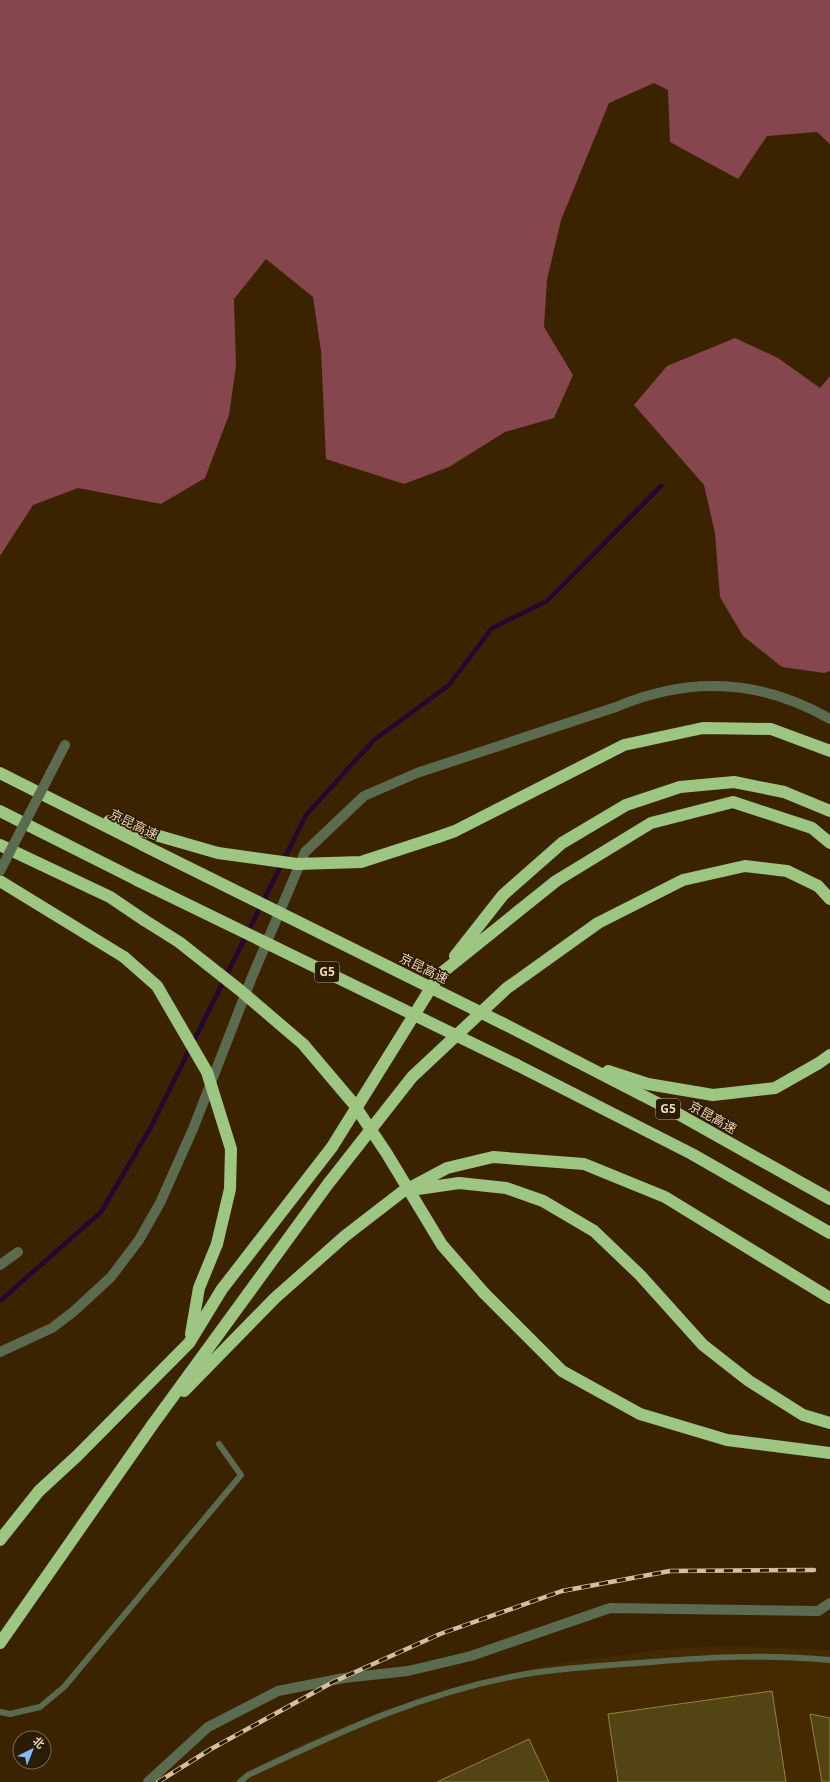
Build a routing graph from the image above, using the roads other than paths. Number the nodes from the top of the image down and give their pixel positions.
1 (830, 719) edge
2 (65, 745) dead end
3 (830, 751) edge
4 (0, 773) edge
5 (0, 811) edge
6 (830, 811) edge
7 (79, 813) junction
8 (830, 843) edge
9 (0, 845) edge
10 (0, 871) edge
11 (0, 882) edge
12 (830, 899) edge
13 (439, 975) junction
14 (830, 1055) edge
15 (579, 1062) junction
16 (402, 1192) junction
17 (830, 1199) edge
18 (830, 1233) edge
19 (18, 1252) dead end
20 (0, 1265) edge
21 (830, 1298) edge
22 (189, 1342) junction
23 (0, 1352) edge
24 (830, 1423) edge
25 (153, 1424) junction
26 (220, 1444) dead end
27 (830, 1454) edge
28 (0, 1540) edge
29 (830, 1603) edge
30 (0, 1643) edge
31 (830, 1660) edge
32 (0, 1712) edge
33 (148, 1782) edge
34 (240, 1782) edge

1 - 23 street
2 - 10 street, bridge
3 - 7 highway, bridge
4 - 7 highway, 京昆高速 / G5
5 - 18 highway, G5, bridge
6 - 13 highway
7 - 15 highway, 京昆高速 / G5, bridge
8 - 13 highway
9 - 27 highway, bridge
11 - 22 highway, bridge
12 - 25 highway
13 - 22 highway
14 - 15 highway
15 - 17 highway, 京昆高速 / G5
16 - 21 highway
16 - 24 highway
16 - 25 highway
19 - 20 street
22 - 28 highway
25 - 30 highway
26 - 32 lane
29 - 33 street
31 - 34 lane

